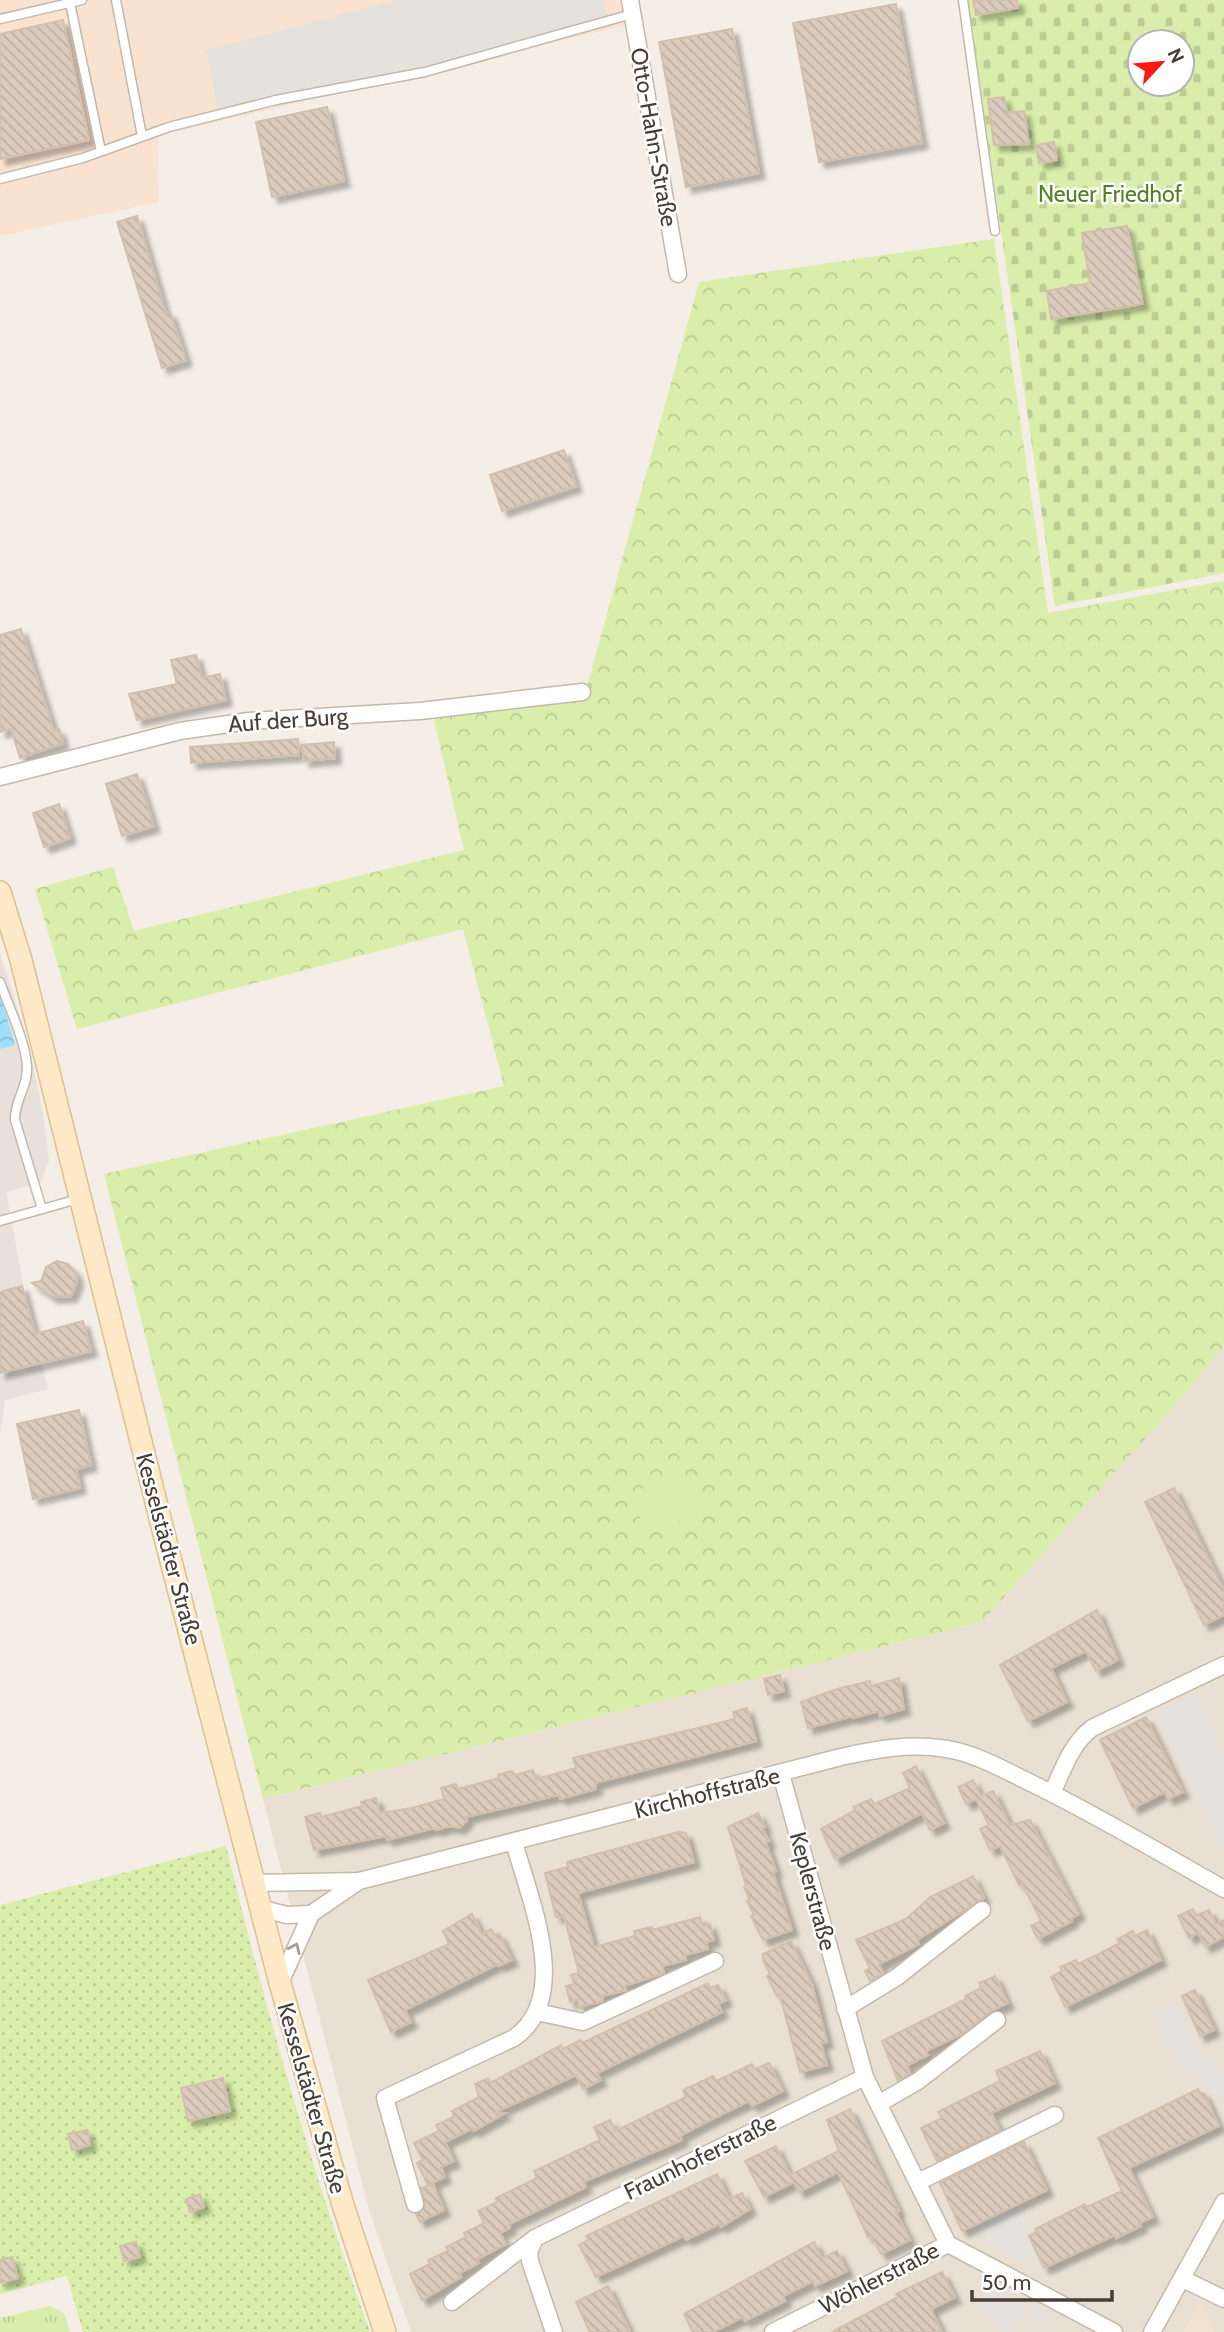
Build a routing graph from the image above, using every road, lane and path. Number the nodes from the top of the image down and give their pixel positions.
1 (82, 0) edge
2 (116, 0) edge
3 (962, 0) edge
4 (70, 3) junction
5 (631, 7) edge
6 (0, 19) edge
7 (142, 136) junction
8 (101, 151) junction
9 (0, 179) edge
10 (995, 231) dead end
11 (678, 274) dead end
12 (582, 692) dead end
13 (0, 777) edge
14 (0, 892) edge
15 (0, 982) edge
16 (80, 1198) junction
17 (41, 1209) junction
18 (0, 1221) edge
19 (1224, 1665) edge
20 (781, 1774) junction
21 (1052, 1793) junction
22 (514, 1842) junction
23 (359, 1881) junction
24 (256, 1883) junction
25 (1224, 1889) edge
26 (263, 1909) junction
27 (982, 1910) dead end
28 (311, 1914) junction
29 (715, 1961) dead end
30 (280, 1983) junction
31 (845, 2008) junction
32 (537, 2012) junction
33 (997, 2021) dead end
34 (865, 2077) junction
35 (880, 2103) junction
36 (1055, 2115) dead end
37 (918, 2182) junction
38 (1224, 2202) edge
39 (415, 2204) dead end
40 (1217, 2222) edge
41 (535, 2238) junction
42 (948, 2244) junction
43 (1183, 2278) junction
44 (1224, 2299) edge
45 (452, 2302) dead end
46 (385, 2332) edge
47 (554, 2332) edge
48 (773, 2332) edge
49 (1114, 2332) edge
50 (1152, 2332) edge

1 - 4 lane
2 - 7 lane
3 - 10 lane
4 - 6 lane
4 - 8 lane
5 - 7 lane
5 - 11 street, Otto-Hahn-Straße
7 - 8 lane
8 - 9 lane
12 - 13 street, Auf der Burg
14 - 16 main road, Kesselstädter Straße
15 - 17 lane
16 - 17 lane
16 - 24 main road, Kesselstädter Straße
17 - 18 lane
19 - 21 street
20 - 21 street, Kirchhoffstraße
20 - 22 street, Kirchhoffstraße
20 - 31 street, Keplerstraße
21 - 25 street, Kirchhoffstraße
22 - 23 street, Kirchhoffstraße
22 - 32 street
23 - 24 street, Kirchhoffstraße
23 - 28 street, Kirchhoffstraße
24 - 26 main road, Kesselstädter Straße
26 - 28 street
26 - 30 main road, Kesselstädter Straße
27 - 31 street
30 -> 28 street
29 - 32 street
30 - 46 main road, Kesselstädter Straße
31 - 34 street, Keplerstraße
32 - 39 street
33 - 35 street
34 - 35 street, Keplerstraße
34 - 41 street, Fraunhoferstraße
35 - 37 street, Keplerstraße
36 - 37 street
37 - 42 street, Keplerstraße
38 - 40 street
40 - 43 street
41 - 45 street, Fraunhoferstraße
41 - 47 street
42 - 48 street, Wöhlerstraße
42 - 49 street
43 - 44 street
43 - 50 street

